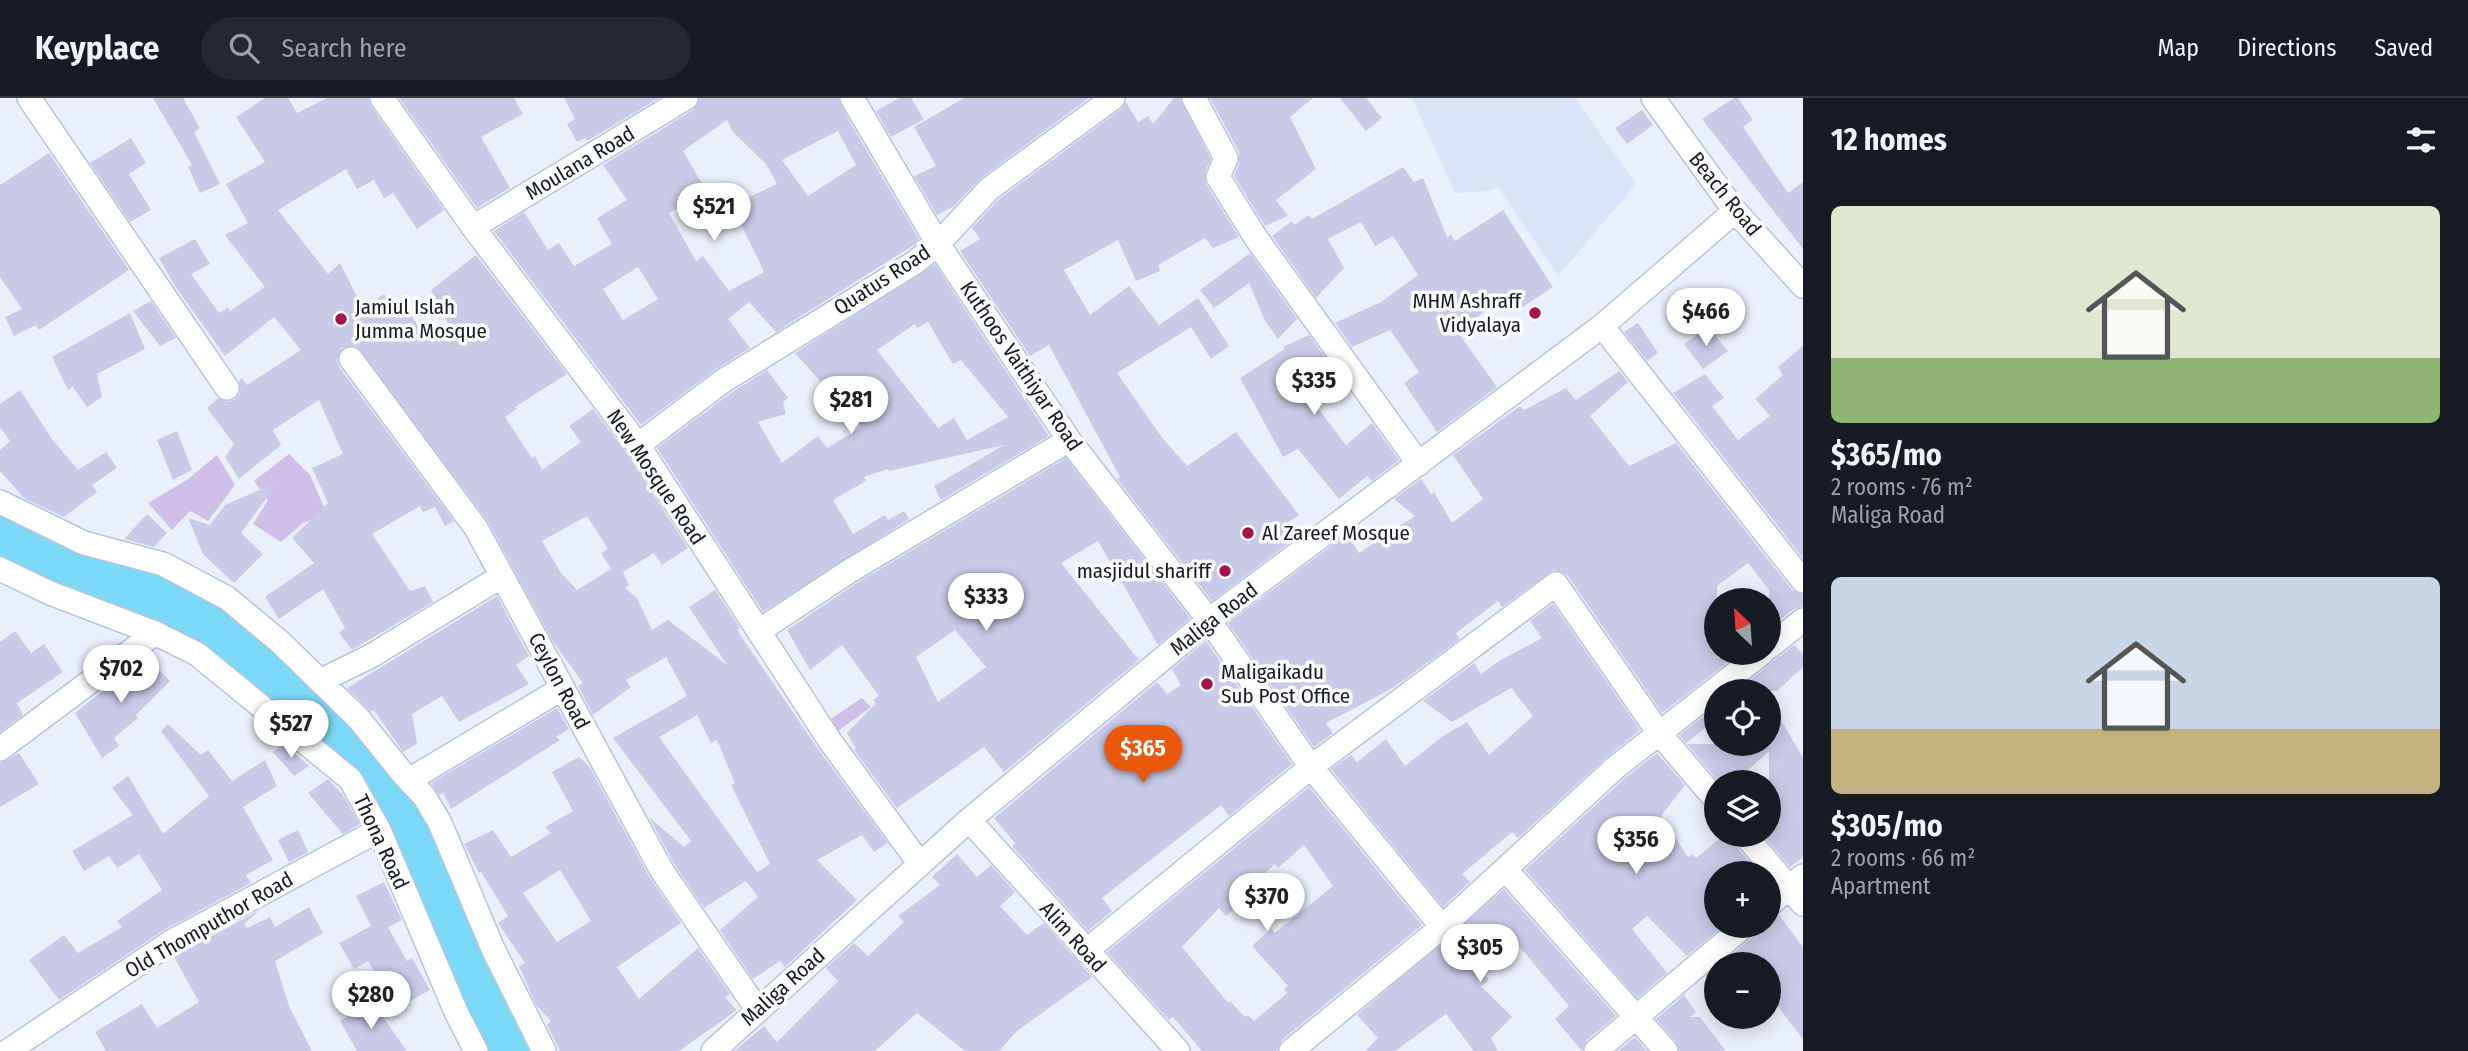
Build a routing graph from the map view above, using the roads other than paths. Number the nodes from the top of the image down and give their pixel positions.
1 (29, 98) edge
2 (382, 98) edge
3 (686, 98) edge
4 (852, 98) edge
5 (1113, 98) edge
6 (1194, 98) edge
7 (1653, 98) edge
8 (1735, 211) junction
9 (473, 228) junction
10 (938, 244) junction
11 (1803, 286) edge
12 (1602, 326) junction
13 (351, 359) dead end
14 (227, 388) dead end
15 (1069, 440) junction
16 (638, 445) junction
17 (1419, 464) junction
18 (0, 502) edge
19 (0, 569) edge
20 (502, 576) junction
21 (1803, 581) edge
22 (1209, 620) junction
23 (1803, 620) edge
24 (759, 631) junction
25 (155, 633) junction
26 (1782, 637) edge
27 (1747, 665) edge
28 (320, 681) junction
29 (563, 688) junction
30 (1659, 733) junction
31 (0, 749) edge
32 (1311, 767) junction
33 (409, 780) junction
34 (1704, 786) edge
35 (969, 820) junction
36 (379, 830) junction
37 (1757, 847) edge
38 (920, 864) junction
39 (1505, 869) junction
40 (1798, 889) edge
41 (1781, 898) edge
42 (1442, 927) junction
43 (1730, 938) edge
44 (1086, 951) junction
45 (757, 1009) junction
46 (1636, 1017) junction
47 (8, 1051) edge
48 (476, 1051) edge
49 (544, 1051) edge
50 (713, 1051) edge
51 (1178, 1051) edge
52 (1291, 1051) edge
53 (1596, 1051) edge
54 (1666, 1051) edge

1 - 14 street
2 - 9 street, New Mosque Road
3 - 9 street, Moulana Road
4 - 10 street, Kuthoos Vaithiyar Road
5 - 10 street, Quatus Road
6 - 17 street
7 - 8 street, Beach Road
8 - 11 street, Beach Road
8 - 12 street, Maliga Road
9 - 16 street, New Mosque Road
10 - 15 street, Kuthoos Vaithiyar Road
10 - 16 street, Quatus Road
12 - 17 street, Maliga Road
12 - 21 street
13 - 20 street, Ceylon Road
15 - 22 street, Kuthoos Vaithiyar Road
15 - 24 street
16 - 24 street, New Mosque Road
17 - 22 street, Maliga Road
18 - 28 street
19 - 25 street, Thona Road
20 - 28 street
20 - 29 street, Ceylon Road
22 - 32 street, Kuthoos Vaithiyar Road
22 - 35 street, Maliga Road
23 - 26 street
24 - 38 street, New Mosque Road
25 - 31 street
25 - 36 street, Thona Road
27 - 30 street
28 - 33 street
29 - 33 street
29 - 45 street, Ceylon Road
30 - 32 street
30 - 34 street
30 - 39 street
32 - 42 street, Kuthoos Vaithiyar Road
32 - 44 street
33 - 49 street
35 - 38 street, Maliga Road
35 - 44 street, Alim Road
36 - 47 street, Old Thomputhor Road
36 - 48 street, Thona Road
37 - 40 street
38 - 45 street, Maliga Road
39 - 42 street
39 - 46 street
40 - 41 street
42 - 52 street
43 - 46 street
44 - 51 street, Alim Road
45 - 50 street, Maliga Road
46 - 53 street
46 - 54 street

